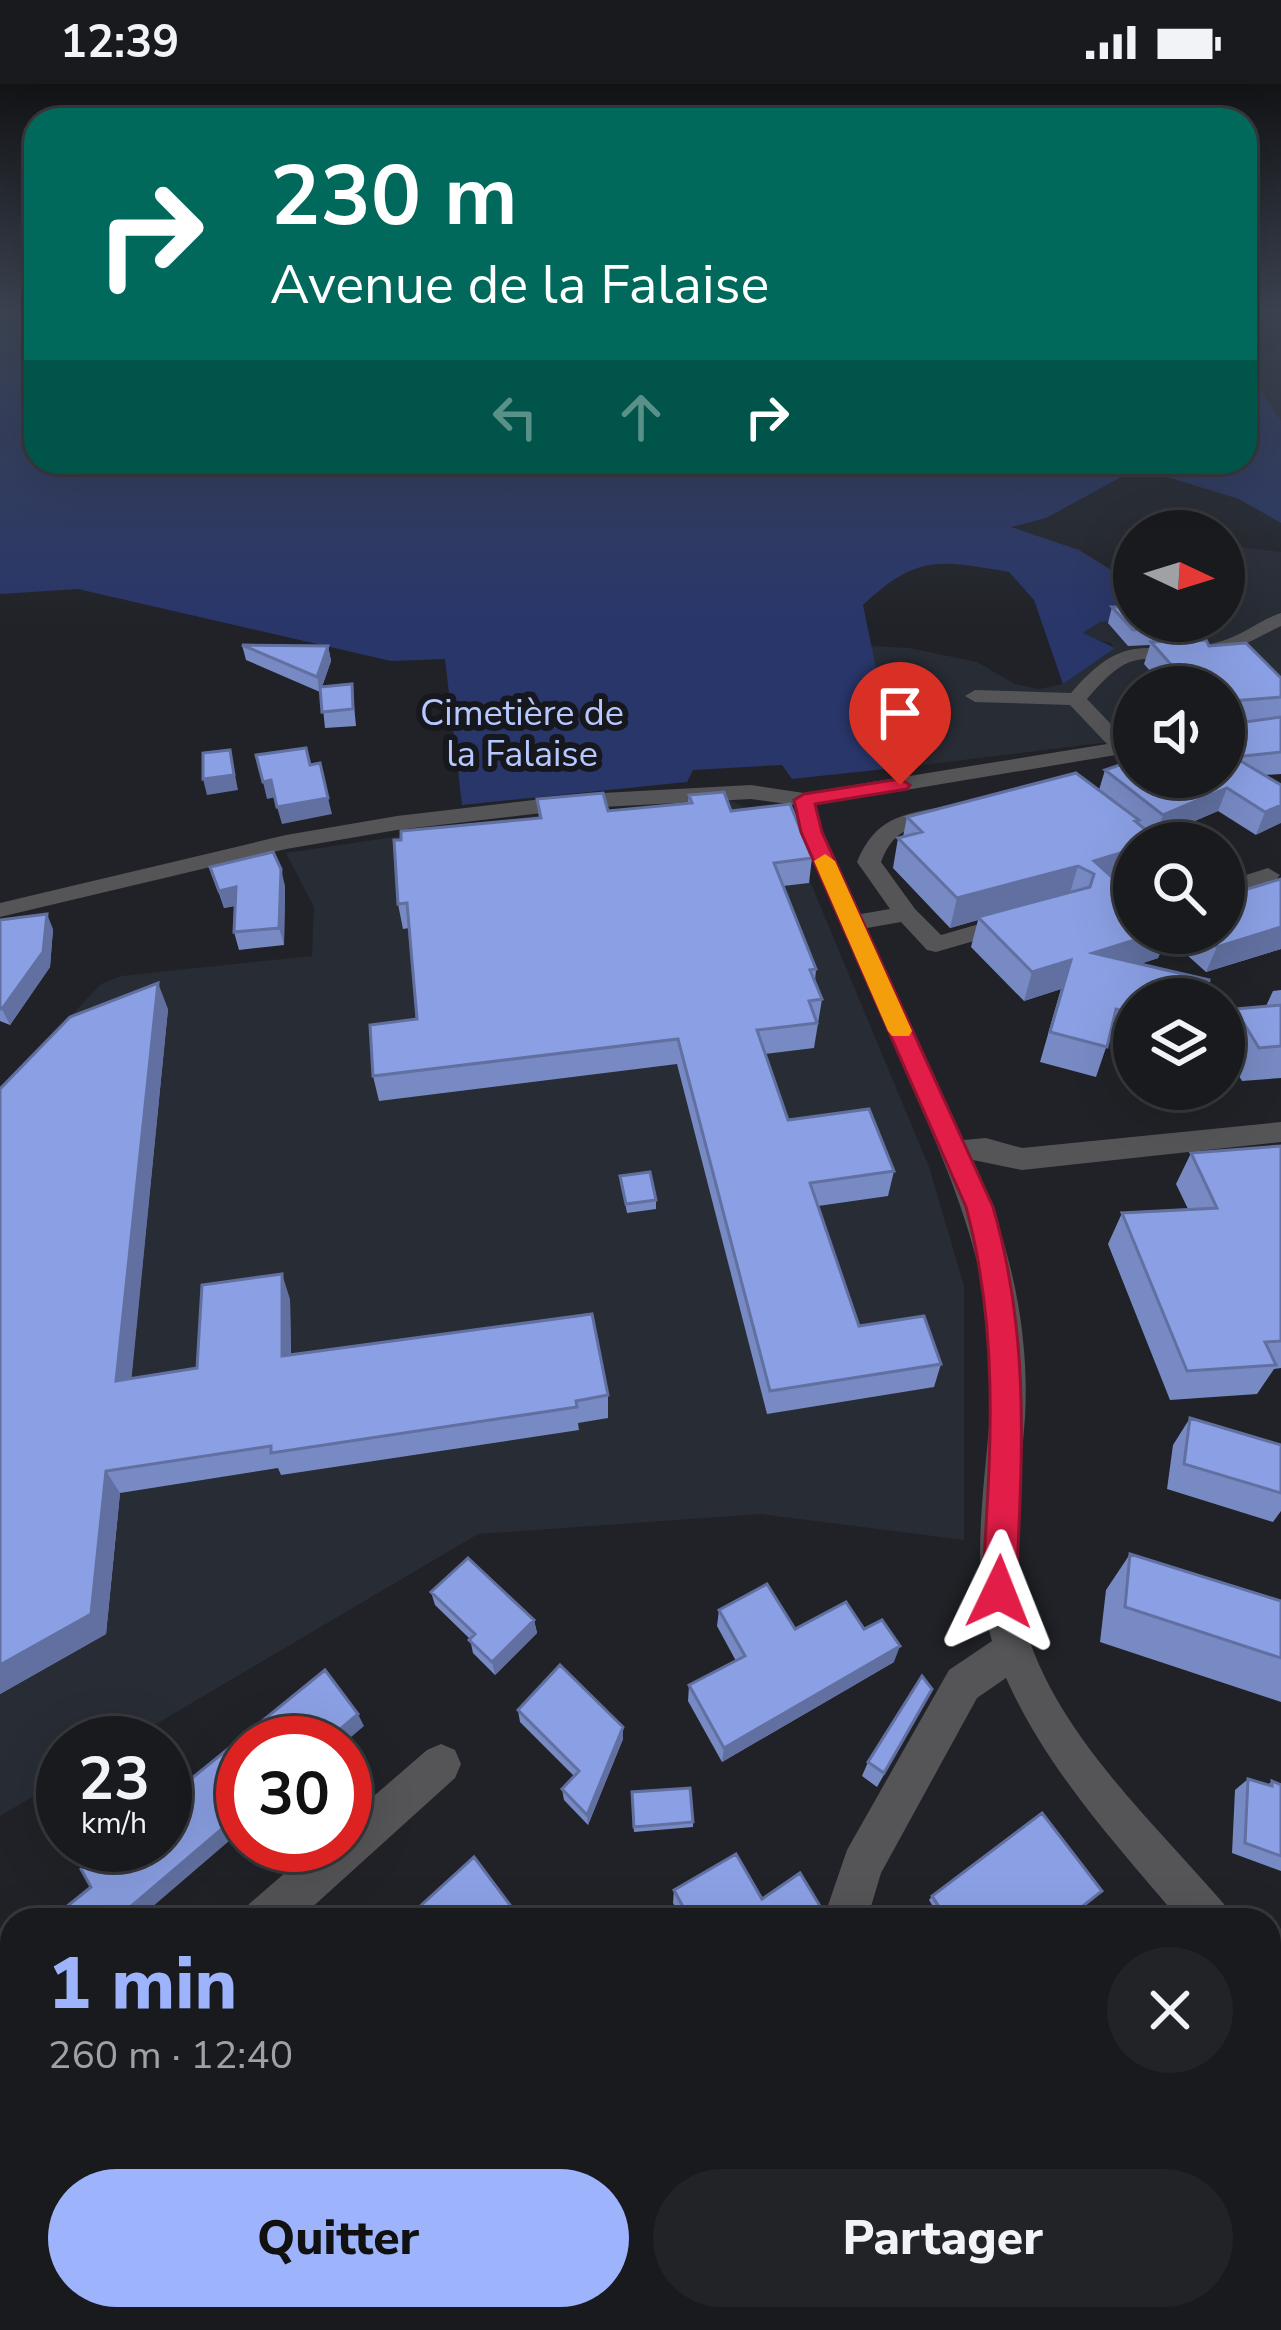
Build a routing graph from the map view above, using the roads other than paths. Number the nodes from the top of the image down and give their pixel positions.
1 (1281, 619) edge
2 (975, 696) dead end
3 (1076, 699) junction
4 (1113, 733) edge
5 (1113, 750) edge
6 (1038, 762) junction
7 (1067, 785) edge
8 (804, 800) junction
9 (976, 808) edge
10 (1268, 875) dead end
11 (1245, 883) edge
12 (0, 910) edge
13 (906, 914) junction
14 (1025, 919) edge
15 (853, 923) junction
16 (1281, 1132) edge
17 (954, 1151) junction
18 (1022, 1159) junction
19 (972, 1189) junction
20 (1015, 1649) junction
21 (441, 1764) dead end
22 (279, 1908) edge
23 (849, 1908) edge
24 (1198, 1908) edge

1 - 3 street
2 - 3 street
3 - 4 street
5 - 6 street
6 - 7 street
6 - 8 street
8 - 12 street
8 - 15 street
9 - 13 street
10 - 11 street
13 - 14 street
13 - 15 street
15 - 17 street
16 - 18 street
17 - 18 street
17 - 19 street
18 - 19 street
19 - 20 street
20 - 23 street
20 - 24 street
21 - 22 street

